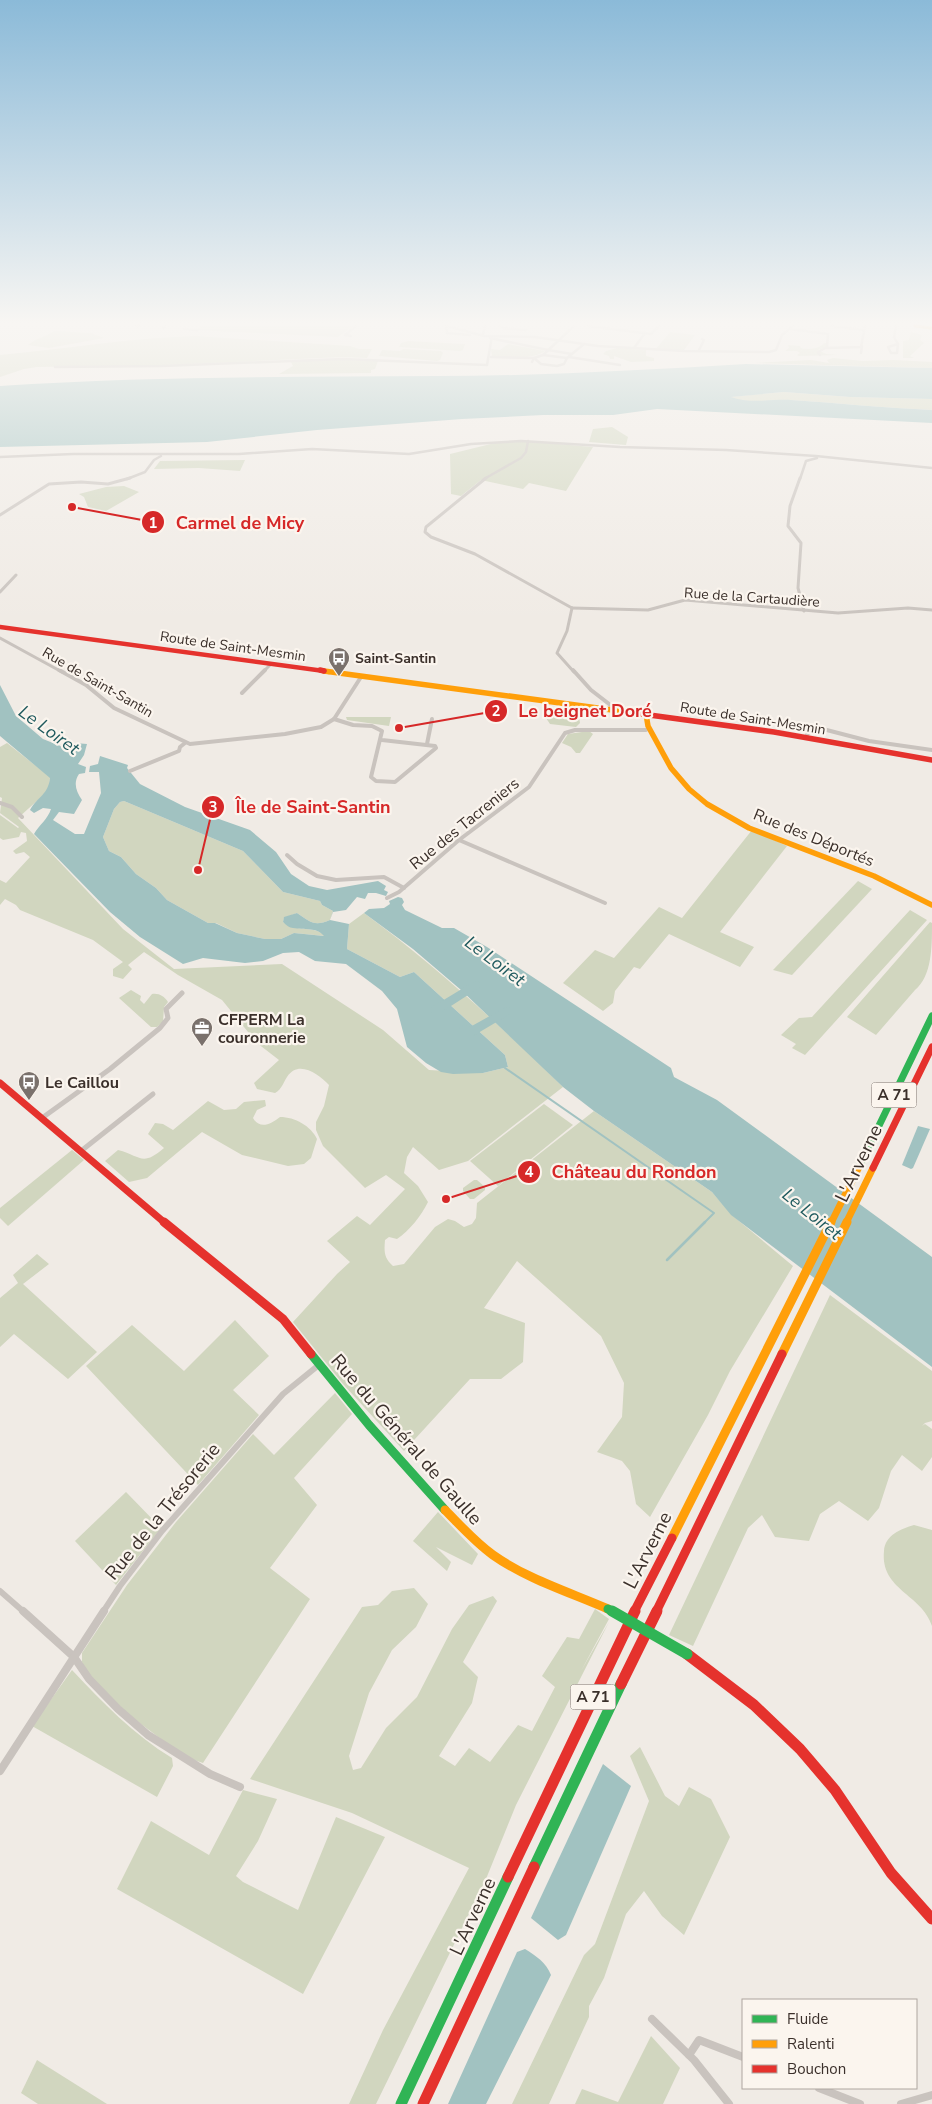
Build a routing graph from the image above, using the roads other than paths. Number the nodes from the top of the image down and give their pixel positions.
1 (528, 441) junction
2 (777, 453) junction
3 (163, 455) junction
4 (0, 457) edge
5 (807, 460) junction
6 (875, 461) junction
7 (932, 467) edge
8 (0, 515) edge
9 (16, 575) dead end
10 (0, 592) edge
11 (572, 608) junction
12 (932, 610) edge
13 (804, 611) junction
14 (2, 627) edge
15 (0, 638) edge
16 (271, 664) junction
17 (361, 677) junction
18 (242, 693) dead end
19 (614, 710) junction
20 (646, 714) junction
21 (334, 719) junction
22 (432, 719) dead end
23 (646, 730) junction
24 (806, 737) junction
25 (382, 740) junction
26 (185, 743) junction
27 (427, 744) junction
28 (932, 750) edge
29 (932, 760) edge
30 (130, 770) dead end
31 (0, 803) edge
32 (22, 817) dead end
33 (460, 840) junction
34 (287, 855) dead end
35 (404, 888) junction
36 (386, 898) dead end
37 (605, 903) dead end
38 (932, 905) edge
39 (182, 993) dead end
40 (932, 1016) edge
41 (932, 1047) edge
42 (0, 1083) edge
43 (153, 1094) dead end
44 (42, 1118) junction
45 (81, 1151) junction
46 (320, 1364) junction
47 (0, 1591) edge
48 (74, 1657) junction
49 (0, 1771) edge
50 (240, 1786) dead end
51 (932, 1919) edge
52 (652, 2019) dead end
53 (689, 2055) junction
54 (742, 2058) edge
55 (822, 2089) edge
56 (932, 2094) edge
57 (401, 2104) edge
58 (423, 2104) edge
59 (729, 2104) edge
60 (860, 2104) edge
61 (901, 2104) edge

1 - 2 street
1 - 3 street
1 - 11 street
2 - 5 street
2 - 6 street
3 - 4 street
3 - 8 street
5 - 6 street
5 - 13 street
6 - 7 street
9 - 10 street
11 - 13 street, Rue de la Cartaudière
11 - 19 street
12 - 13 street, Rue de la Cartaudière
14 - 16 main road, Route de Saint-Mesmin
15 - 26 street, Rue de Saint-Santin
16 - 17 main road, Route de Saint-Mesmin
16 - 18 street
17 - 19 main road, Route de Saint-Mesmin
17 - 21 street
19 - 20 main road, Route de Saint-Mesmin
20 - 23 main road
20 - 24 main road, Route de Saint-Mesmin
21 - 25 street
21 - 26 street, Rue de Saint-Santin
22 - 27 street
23 - 33 street, Rue des Tacreniers
23 - 38 main road, Rue des Déportés
24 - 28 street
24 - 29 main road, Route de Saint-Mesmin
25 - 27 street
25 - 27 street
26 - 30 street
31 - 32 street
33 - 35 street, Rue des Tacreniers
33 - 37 street
34 - 35 street
35 - 36 street, Rue des Tacreniers
39 - 44 street
40 - 57 main road, L'Arverne / A 71
41 - 58 main road, L'Arverne / A 71
42 - 44 main road, Rue du Général de Gaulle
43 - 45 street
44 - 45 main road, Rue du Général de Gaulle
45 - 46 main road, Rue du Général de Gaulle
46 - 48 street, Rue de la Trésorerie
46 - 51 main road, Rue du Général de Gaulle, bridge
47 - 48 street
48 - 49 street, Rue de la Trésorerie
48 - 50 street
52 - 53 street
53 - 54 street
53 - 59 street
55 - 60 street
56 - 61 street

